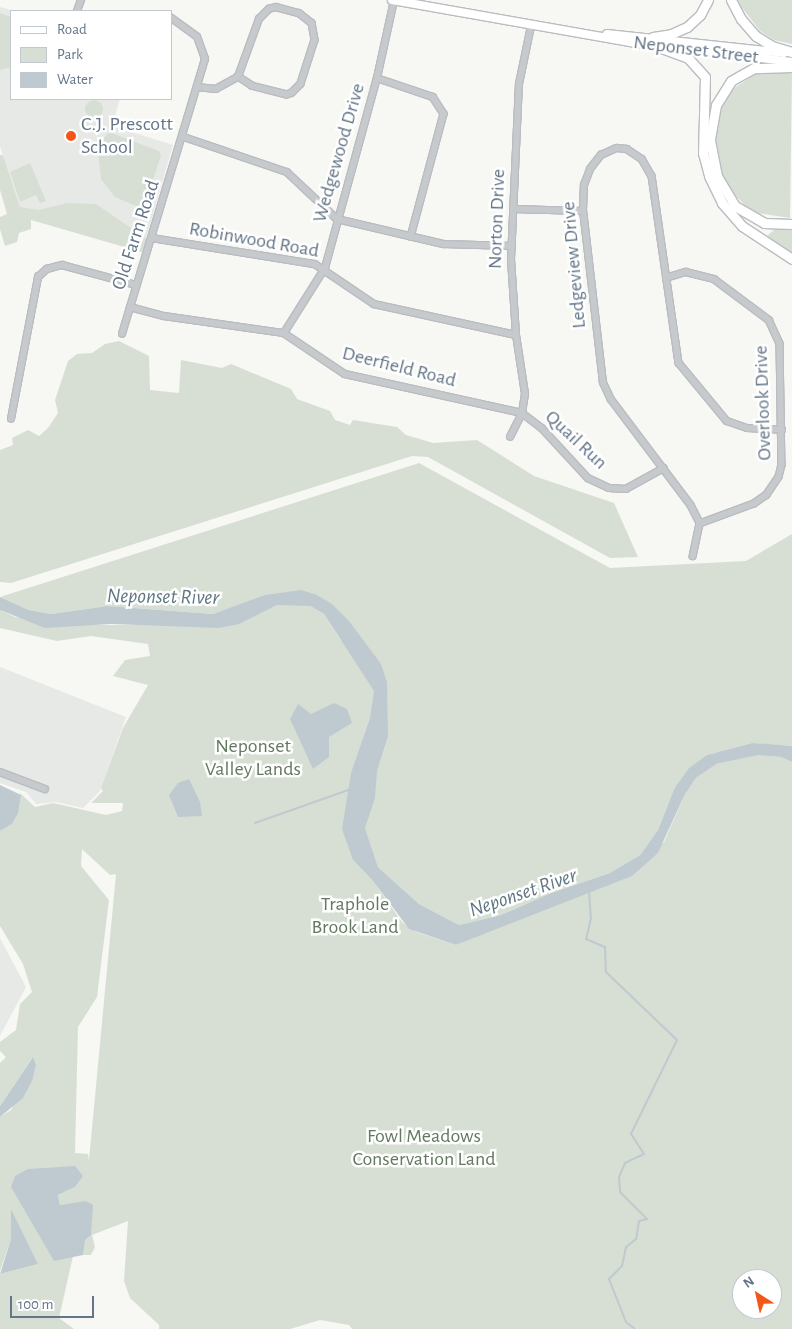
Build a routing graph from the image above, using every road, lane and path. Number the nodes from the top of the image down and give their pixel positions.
1 (393, 0) edge
2 (708, 0) edge
3 (731, 0) edge
4 (404, 1) edge
5 (172, 19) edge
6 (531, 26) junction
7 (653, 41) junction
8 (792, 53) edge
9 (792, 62) edge
10 (792, 67) edge
11 (238, 77) junction
12 (378, 78) junction
13 (197, 87) junction
14 (184, 137) junction
15 (513, 209) junction
16 (583, 211) junction
17 (337, 219) junction
18 (792, 224) edge
19 (411, 237) junction
20 (152, 238) junction
21 (512, 246) junction
22 (792, 259) edge
23 (325, 268) junction
24 (666, 278) junction
25 (136, 285) junction
26 (130, 307) junction
27 (284, 333) junction
28 (122, 334) dead end
29 (516, 335) junction
30 (522, 413) junction
31 (12, 419) dead end
32 (782, 430) junction
33 (510, 438) dead end
34 (664, 468) junction
35 (700, 524) junction
36 (693, 556) dead end
37 (0, 772) edge
38 (45, 789) dead end

1 - 4 main road, Neponset Street
1 - 12 street, Wedgewood Drive
2 - 7 highway
3 - 8 highway
4 - 6 main road, Neponset Street
5 - 13 street, Old Farm Road
6 - 7 main road, Neponset Street
6 - 15 street, Norton Drive
7 - 8 main road, Neponset Street
7 - 9 main road, Neponset Street
7 - 22 highway
10 - 18 highway
11 - 11 street
11 - 13 street
12 - 17 street, Wedgewood Drive
12 - 19 street
13 - 14 street, Old Farm Road
14 - 17 street
14 - 20 street, Old Farm Road
15 - 16 street
15 - 21 street, Norton Drive
16 - 24 street, Ledgeview Drive
16 - 34 street, Ledgeview Drive
17 - 19 street
17 - 23 street, Wedgewood Drive
19 - 21 street
20 - 23 street, Robinwood Road
20 - 25 street, Old Farm Road
21 - 29 street, Norton Drive
23 - 27 street, Wedgewood Drive
23 - 29 street, Robinwood Road
24 - 32 street, Ledgeview Drive
24 - 32 street, Overlook Drive
25 - 26 street, Old Farm Road
25 - 31 street
26 - 27 street, Deerfield Road
26 - 28 street, Old Farm Road
27 - 30 street, Deerfield Road
29 - 30 street, Norton Drive
30 - 33 street
30 - 34 street, Quail Run
32 - 35 street, Overlook Drive
34 - 35 street, Ledgeview Drive
35 - 36 street
37 - 38 street

